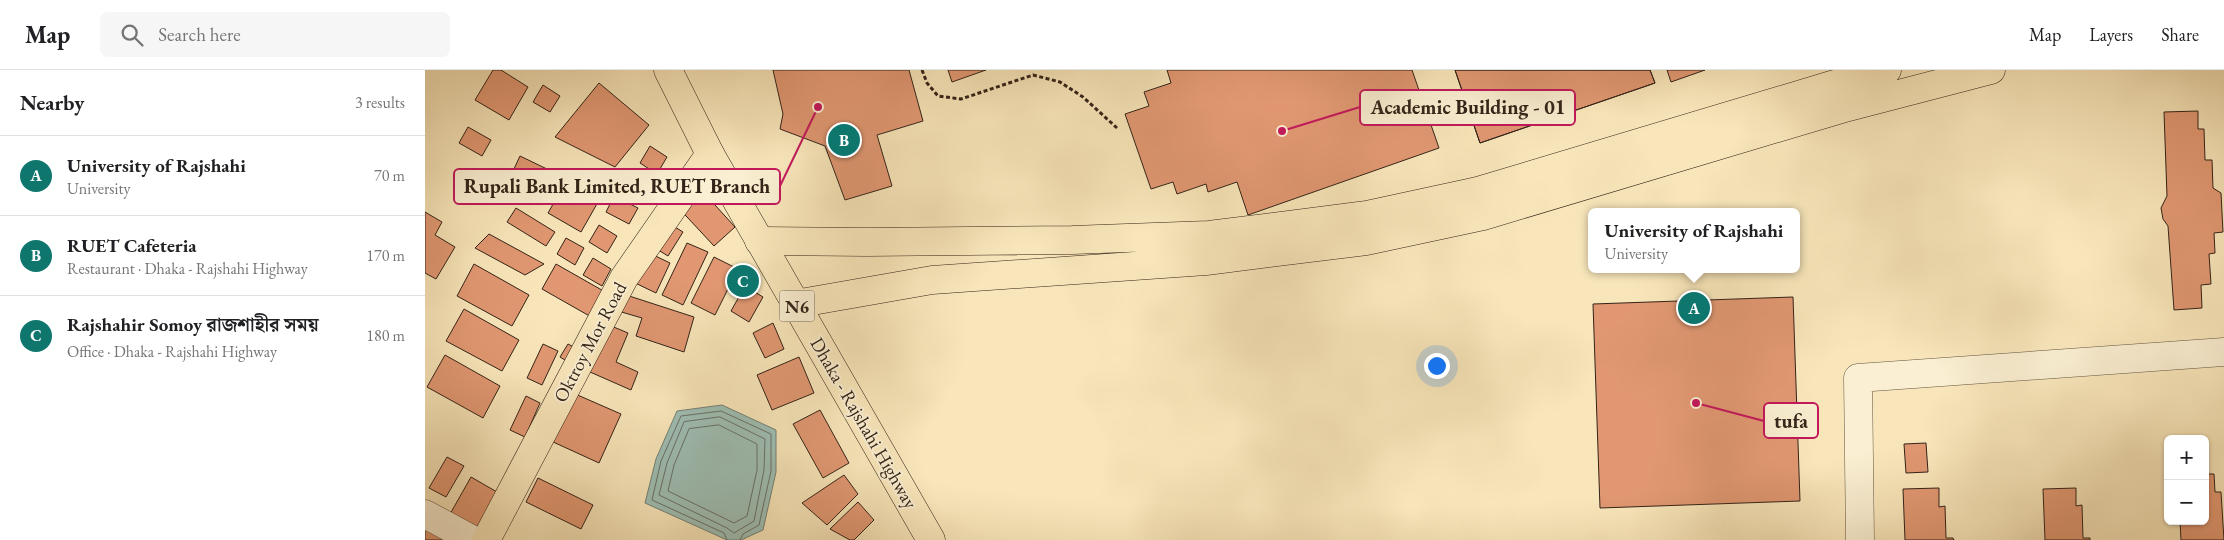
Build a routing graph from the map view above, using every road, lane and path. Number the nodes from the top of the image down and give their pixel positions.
1 (668, 70) edge
2 (922, 70) edge
3 (1887, 70) edge
4 (1991, 70) edge
5 (1117, 128) dead end
6 (710, 154) junction
7 (759, 241) junction
8 (795, 304) junction
9 (2224, 352) edge
10 (425, 514) edge
11 (473, 540) edge
12 (487, 540) edge
13 (931, 540) edge
14 (1860, 540) edge

1 - 6 main road, Dhaka - Rajshahi Highway / N6
2 - 5 path
3 - 7 main road
4 - 8 main road
6 - 7 main road, Dhaka - Rajshahi Highway / N6
6 - 12 main road, Oktroy Mor Road
7 - 8 main road, Dhaka - Rajshahi Highway / N6
8 - 13 main road, Dhaka - Rajshahi Highway / N6
9 - 14 street
10 - 11 street

